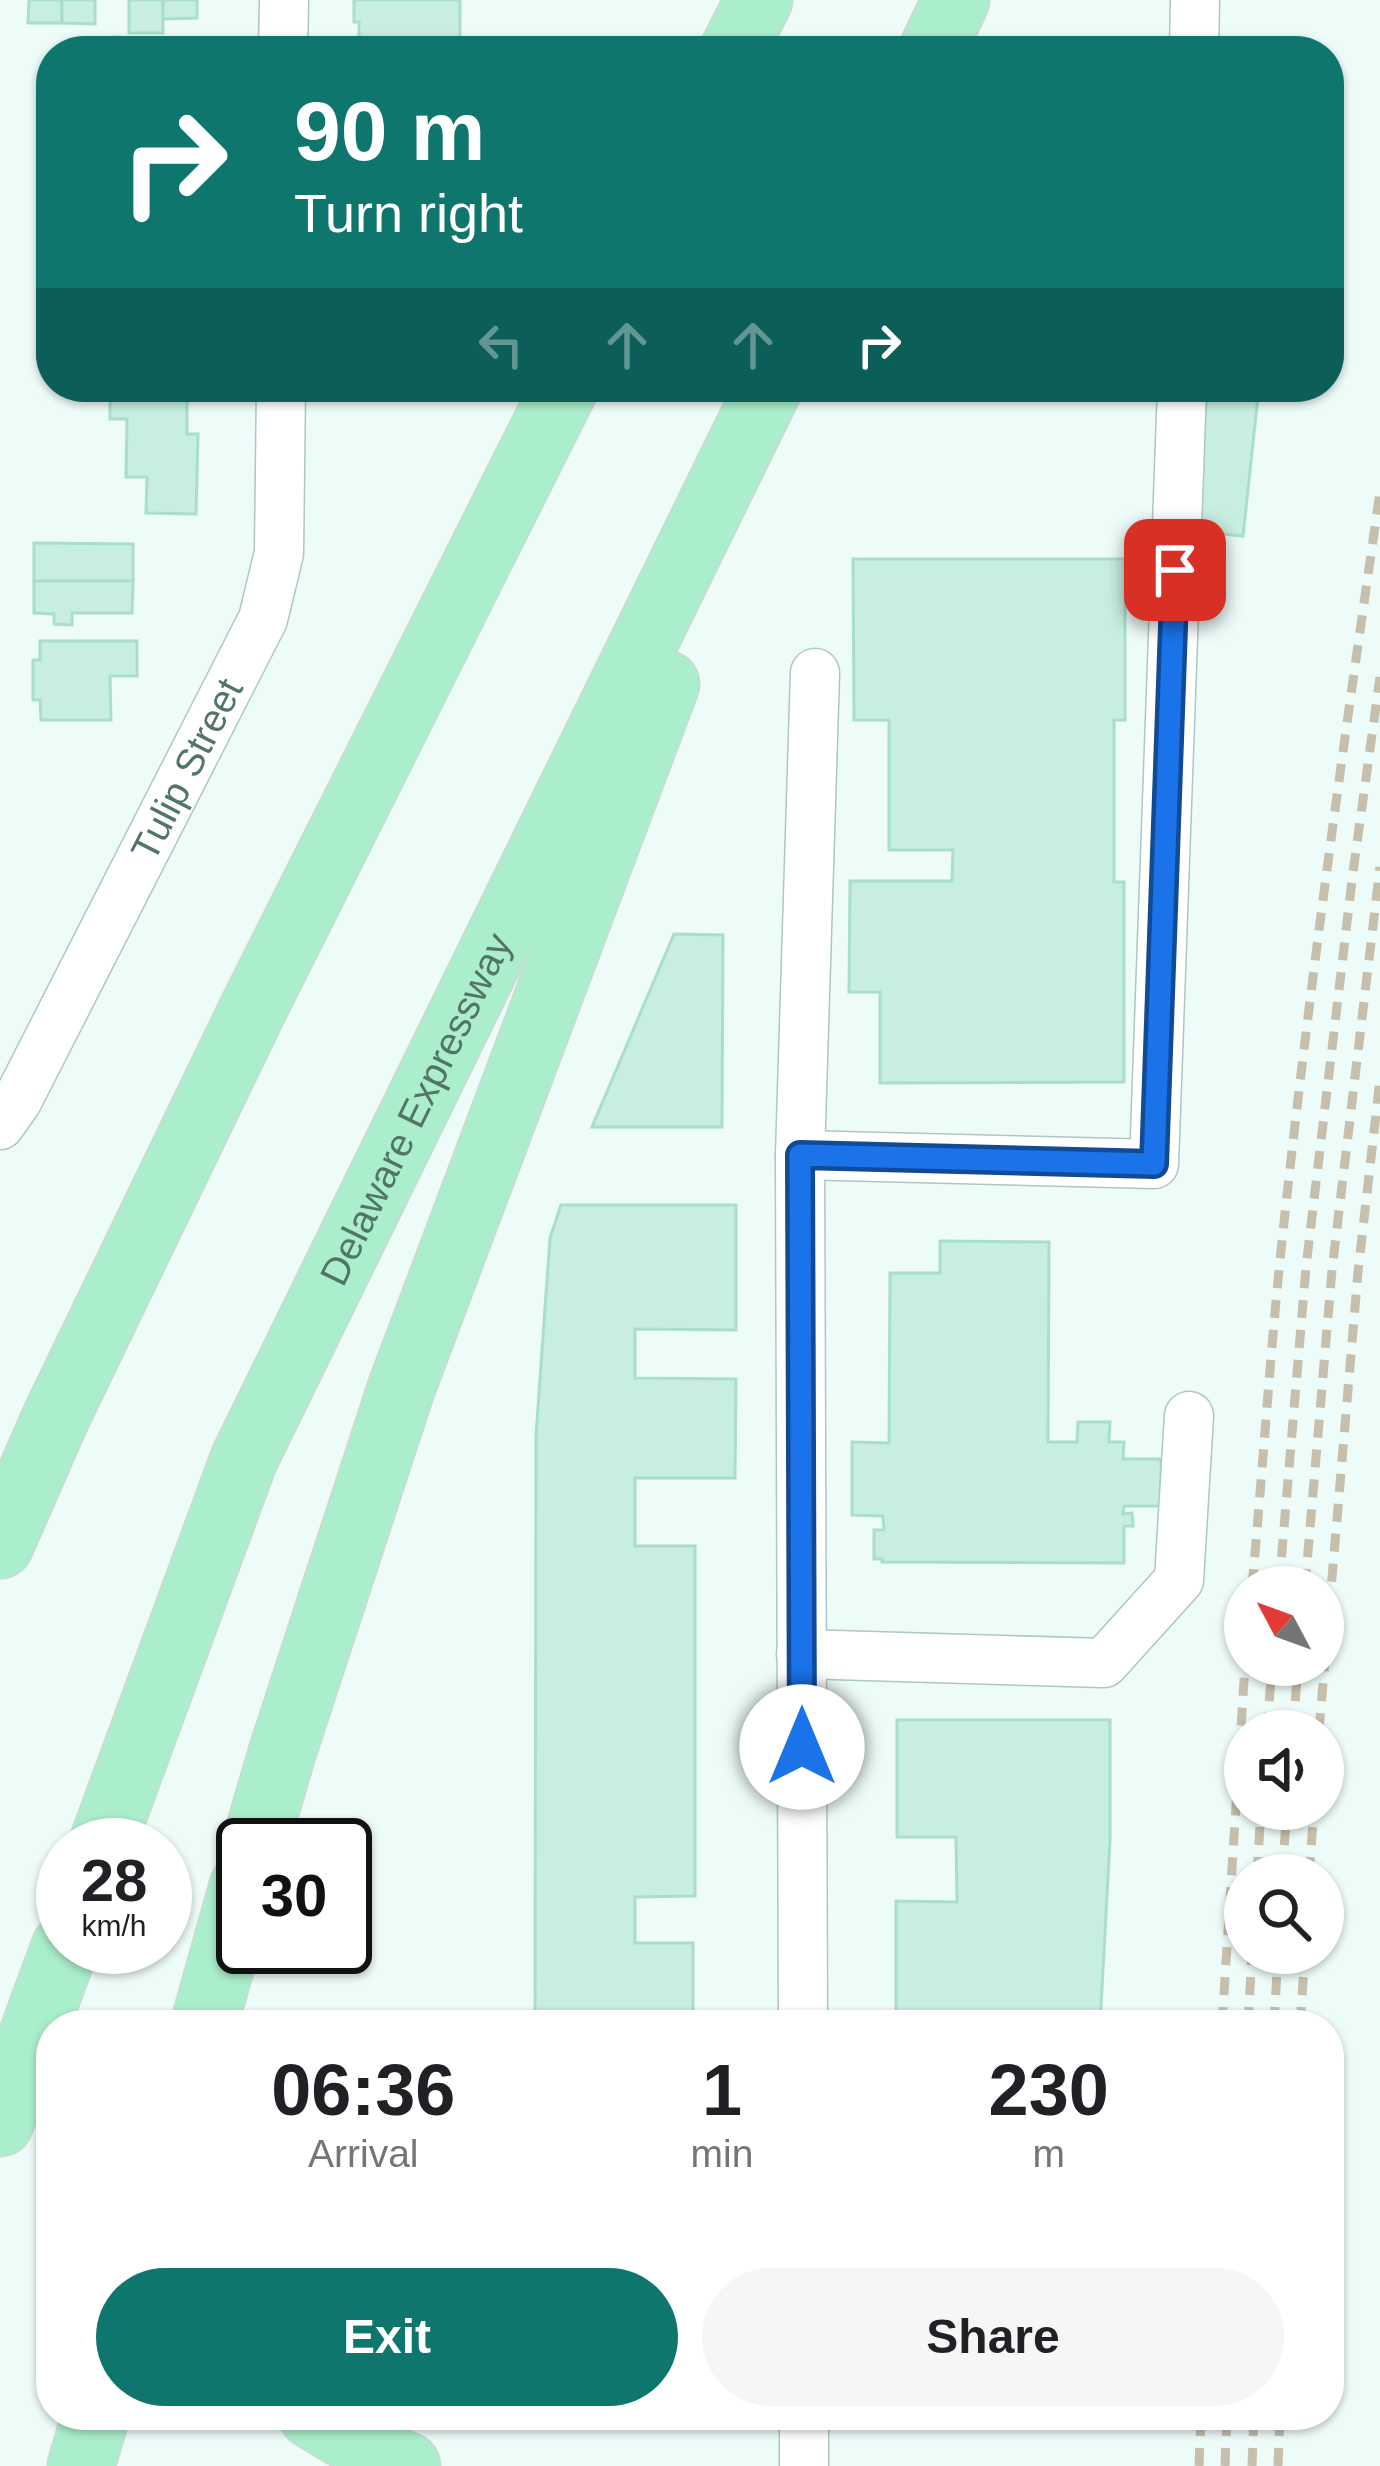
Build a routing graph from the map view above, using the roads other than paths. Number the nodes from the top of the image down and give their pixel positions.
1 (284, 0) edge
2 (759, 0) edge
3 (956, 0) edge
4 (1196, 0) edge
5 (283, 36) edge
6 (741, 36) edge
7 (939, 36) edge
8 (1195, 36) edge
9 (280, 402) edge
10 (557, 402) edge
11 (762, 402) edge
12 (772, 402) edge
13 (1181, 402) edge
14 (815, 673) dead end
15 (0, 1125) edge
16 (800, 1155) junction
17 (1189, 1416) dead end
18 (0, 1545) edge
19 (801, 1654) junction
20 (112, 1818) edge
21 (263, 1818) edge
22 (55, 1974) edge
23 (218, 1974) edge
24 (42, 2010) edge
25 (208, 2010) edge
26 (803, 2010) edge
27 (36, 2025) edge
28 (0, 2122) edge
29 (92, 2430) edge
30 (337, 2430) edge
31 (804, 2430) edge
32 (81, 2466) edge
33 (407, 2466) edge
34 (804, 2466) edge

1 - 5 street
2 - 6 highway
3 - 7 highway
4 - 8 street
9 - 15 street, Tulip Street
10 - 18 highway
11 - 20 highway, Delaware Expressway
12 - 21 highway
13 - 16 street
14 - 16 street
16 - 19 street
17 - 19 street
19 - 26 street
22 - 24 highway
23 - 25 highway
27 - 28 highway
29 - 32 highway
30 - 33 highway
31 - 34 street

